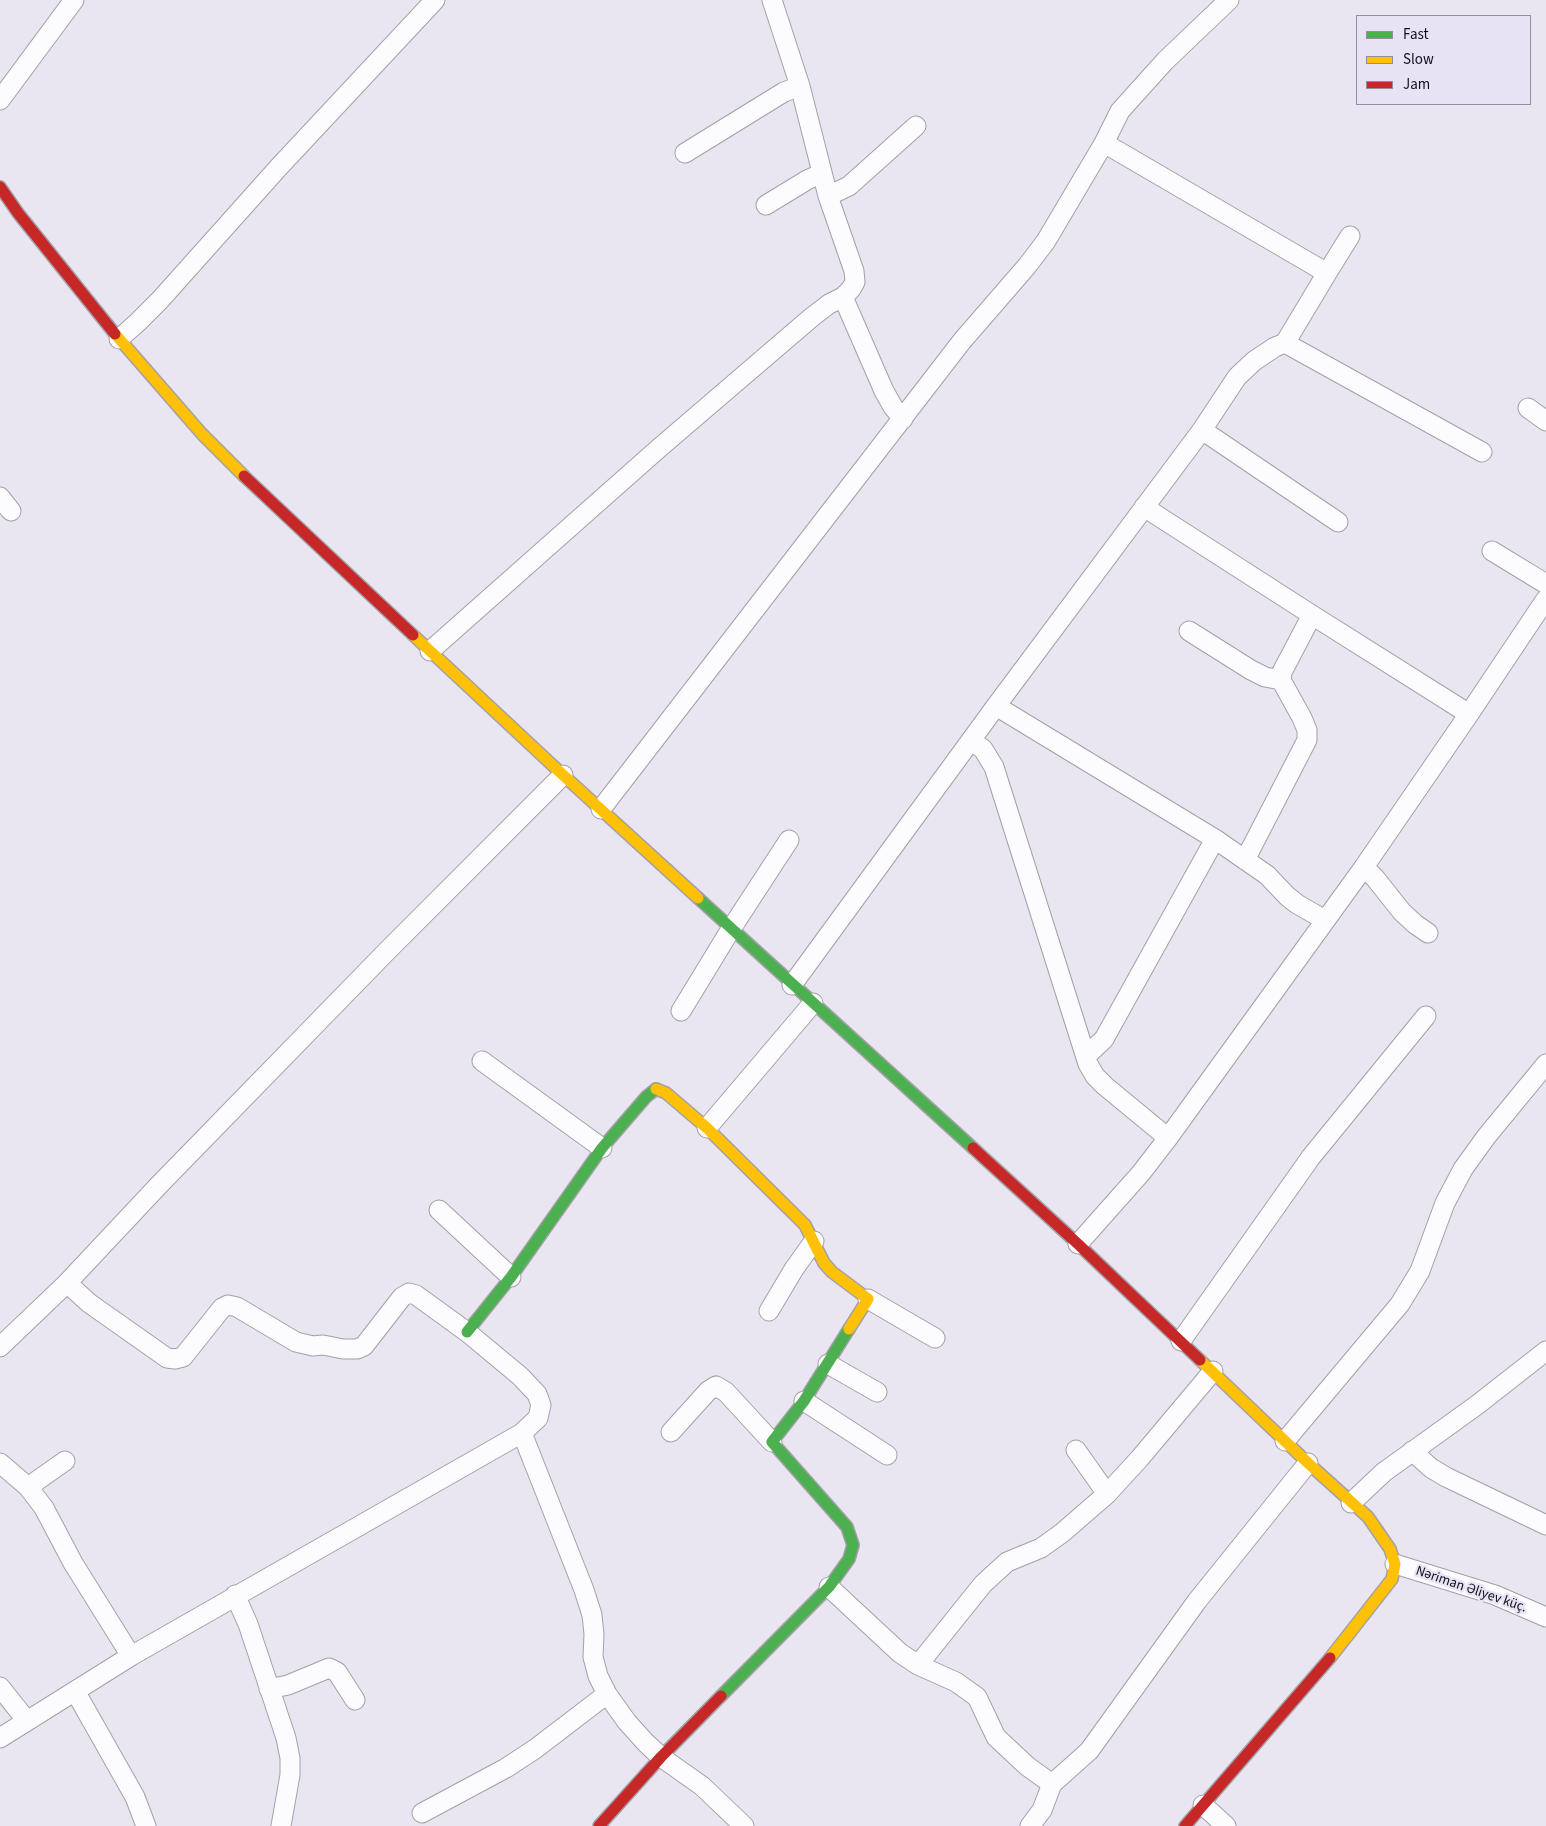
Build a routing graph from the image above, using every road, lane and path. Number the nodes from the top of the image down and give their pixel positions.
1 (74, 0) edge
2 (435, 0) edge
3 (772, 0) edge
4 (1229, 0) edge
5 (800, 86) junction
6 (0, 100) edge
7 (916, 126) dead end
8 (1104, 143) junction
9 (685, 153) dead end
10 (822, 173) junction
11 (0, 188) edge
12 (828, 196) junction
13 (766, 205) dead end
14 (1350, 236) dead end
15 (1327, 273) junction
16 (843, 298) junction
17 (119, 339) junction
18 (1286, 343) junction
19 (1528, 408) dead end
20 (903, 419) junction
21 (1546, 421) edge
22 (1202, 430) junction
23 (1482, 452) dead end
24 (1144, 507) junction
25 (1338, 522) dead end
26 (1492, 551) dead end
27 (1546, 584) edge
28 (1546, 599) edge
29 (1312, 615) junction
30 (1189, 631) dead end
31 (430, 651) junction
32 (1281, 680) junction
33 (996, 706) junction
34 (1470, 714) junction
35 (970, 741) junction
36 (563, 775) junction
37 (601, 809) junction
38 (1215, 839) junction
39 (789, 840) dead end
40 (1245, 860) junction
41 (1364, 867) junction
42 (1325, 920) junction
43 (730, 929) junction
44 (1428, 933) dead end
45 (792, 985) junction
46 (812, 1003) junction
47 (681, 1011) dead end
48 (1426, 1016) dead end
49 (1086, 1056) junction
50 (482, 1061) dead end
51 (1546, 1064) edge
52 (706, 1128) junction
53 (1168, 1138) junction
54 (602, 1148) junction
55 (439, 1210) dead end
56 (814, 1241) junction
57 (1078, 1244) junction
58 (511, 1278) junction
59 (67, 1283) junction
60 (868, 1299) junction
61 (769, 1310) dead end
62 (467, 1332) junction
63 (936, 1338) dead end
64 (1182, 1341) junction
65 (0, 1347) edge
66 (1546, 1351) edge
67 (828, 1364) junction
68 (1213, 1371) junction
69 (877, 1392) dead end
70 (804, 1401) junction
71 (671, 1432) dead end
72 (522, 1433) junction
73 (1285, 1441) junction
74 (772, 1442) junction
75 (1076, 1450) dead end
76 (1412, 1451) junction
77 (887, 1455) dead end
78 (65, 1461) dead end
79 (0, 1464) edge
80 (1308, 1464) junction
81 (28, 1488) junction
82 (1107, 1494) junction
83 (1351, 1502) junction
84 (1546, 1525) edge
85 (1395, 1564) junction
86 (829, 1587) junction
87 (235, 1595) junction
88 (1546, 1616) edge
89 (131, 1656) junction
90 (918, 1666) junction
91 (0, 1687) edge
92 (269, 1689) junction
93 (75, 1691) junction
94 (607, 1694) junction
95 (355, 1700) dead end
96 (27, 1721) junction
97 (0, 1738) edge
98 (661, 1757) junction
99 (1052, 1784) junction
100 (1203, 1805) junction
101 (422, 1813) dead end
102 (146, 1826) edge
103 (282, 1826) edge
104 (599, 1826) edge
105 (744, 1826) edge
106 (1030, 1826) edge
107 (1185, 1826) edge
108 (1226, 1826) edge

1 - 6 street
2 - 17 street
3 - 5 street
4 - 8 street
5 - 9 street
5 - 10 street
7 - 12 street
8 - 15 street
8 - 20 street
10 - 12 street
10 - 13 street
11 - 17 street
12 - 16 street
14 - 15 street
15 - 18 street
16 - 20 street
16 - 31 street
17 - 31 street
18 - 22 street
18 - 23 street
19 - 21 street
20 - 37 street
22 - 24 street
22 - 25 street
24 - 29 street
24 - 33 street
26 - 27 street
28 - 34 street
29 - 32 street
29 - 34 street
30 - 32 street
31 - 36 street
32 - 40 street
33 - 35 street
33 - 38 street
34 - 41 street
35 - 45 street
35 - 49 street
36 - 37 street
36 - 59 street
37 - 43 street
38 - 40 street
38 - 49 street
39 - 43 street
40 - 42 street
41 - 42 street
41 - 44 street
42 - 53 street
43 - 45 street
43 - 47 street
45 - 46 street
46 - 52 street
46 - 57 street
48 - 64 street
49 - 53 street
50 - 54 street
51 - 73 street
52 - 54 street
52 - 56 street
53 - 57 street
54 - 58 street
55 - 58 street
56 - 60 street
56 - 61 street
57 - 64 street
58 - 62 street
59 - 62 street
59 - 65 street
60 - 63 street
60 - 67 street
62 - 72 street
64 - 68 street
66 - 76 street
67 - 69 street
67 - 70 street
68 - 73 street
68 - 82 street
70 - 74 street
70 - 77 street
71 - 74 street
72 - 87 street
72 - 94 street
73 - 80 street
74 - 86 street
75 - 82 street
76 - 83 street
76 - 84 street
78 - 81 street
79 - 81 street
80 - 83 street
80 - 99 street
81 - 89 street
82 - 90 street
83 - 85 street
85 - 88 street, Nəriman Əliyev küç.
85 - 100 street
86 - 90 street
86 - 98 street
87 - 89 street
87 - 92 street
89 - 93 street
90 - 99 street
91 - 96 street
92 - 95 street
92 - 103 street
93 - 96 street
93 - 102 street
94 - 98 street
94 - 101 street
96 - 97 street
98 - 104 street
98 - 105 street
99 - 106 street
100 - 107 street
100 - 108 street

